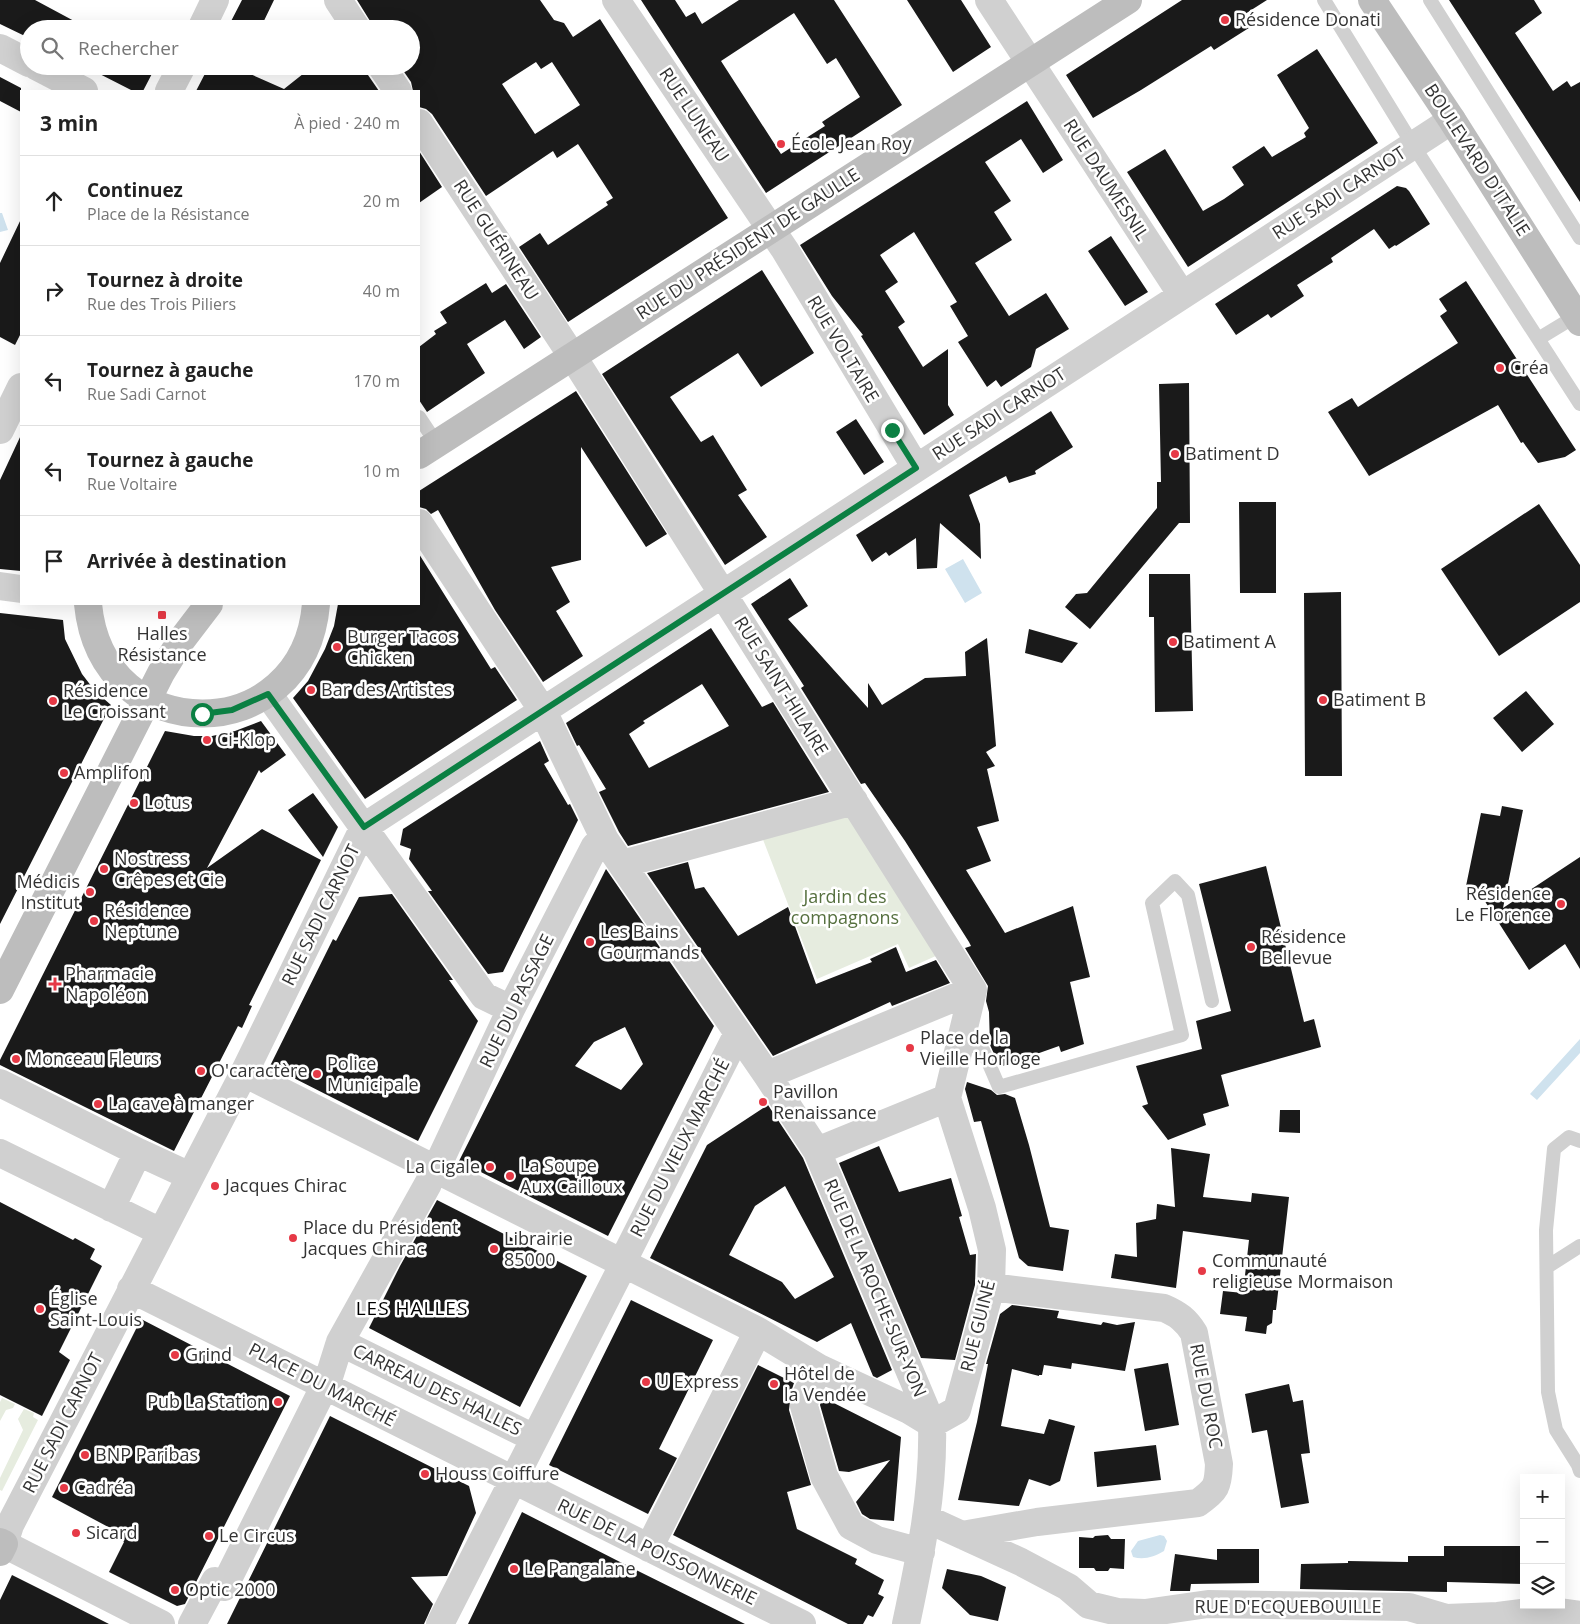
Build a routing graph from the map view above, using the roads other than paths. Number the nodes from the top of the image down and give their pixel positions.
1 (215, 0) edge
2 (338, 0) edge
3 (616, 0) edge
4 (990, 0) edge
5 (1128, 0) edge
6 (1324, 0) edge
7 (1372, 0) edge
8 (1430, 0) edge
9 (205, 20) edge
10 (350, 20) edge
11 (0, 48) edge
12 (20, 58) edge
13 (1030, 64) junction
14 (53, 75) edge
15 (178, 75) edge
16 (387, 75) edge
17 (82, 90) edge
18 (170, 90) edge
19 (397, 90) edge
20 (1452, 120) junction
21 (420, 125) edge
22 (1413, 145) junction
23 (771, 229) junction
24 (1580, 238) edge
25 (1182, 296) junction
26 (1578, 319) edge
27 (1538, 339) junction
28 (573, 356) junction
29 (20, 389) edge
30 (1580, 404) edge
31 (420, 421) edge
32 (0, 430) edge
33 (428, 449) edge
34 (916, 468) junction
35 (420, 524) edge
36 (0, 586) edge
37 (20, 590) edge
38 (723, 594) junction
39 (88, 605) edge
40 (208, 605) edge
41 (316, 605) edge
42 (268, 694) junction
43 (148, 700) junction
44 (544, 711) junction
45 (854, 801) junction
46 (364, 827) junction
47 (605, 840) junction
48 (622, 864) junction
49 (0, 990) edge
50 (973, 990) junction
51 (1212, 1001) dead end
52 (511, 1009) junction
53 (738, 1033) junction
54 (961, 1040) junction
55 (244, 1073) junction
56 (767, 1075) junction
57 (0, 1082) edge
58 (947, 1098) junction
59 (1580, 1141) edge
60 (138, 1152) junction
61 (817, 1152) junction
62 (0, 1153) edge
63 (190, 1176) junction
64 (432, 1177) junction
65 (111, 1208) junction
66 (161, 1232) junction
67 (1580, 1246) edge
68 (1547, 1267) junction
69 (619, 1270) junction
70 (991, 1287) junction
71 (131, 1289) junction
72 (758, 1331) junction
73 (340, 1342) junction
74 (819, 1368) junction
75 (324, 1386) junction
76 (932, 1424) junction
77 (534, 1438) junction
78 (1580, 1471) edge
79 (512, 1481) junction
80 (927, 1518) junction
81 (1037, 1522) junction
82 (962, 1535) junction
83 (1, 1546) edge
84 (649, 1548) junction
85 (921, 1552) junction
86 (1021, 1562) junction
87 (1580, 1615) edge
88 (1499, 1620) edge
89 (162, 1624) edge
90 (192, 1624) edge
91 (440, 1624) edge
92 (802, 1624) edge
93 (906, 1624) edge

1 - 9 street
2 - 10 street
3 - 23 street, RUE LUNEAU
4 - 13 street, RUE DAUMESNIL
5 - 13 street, RUE DU PRÉSIDENT DE GAULLE
6 - 22 lane
7 - 20 street, BOULEVARD D'ITALIE
8 - 24 lane
11 - 12 street
13 - 23 street, RUE DU PRÉSIDENT DE GAULLE
13 - 25 street, RUE DAUMESNIL
14 - 17 street
15 - 18 street
16 - 19 street
20 - 22 street, RUE SADI CARNOT
20 - 26 street, BOULEVARD D'ITALIE
21 - 28 street, RUE GUÉRINEAU
22 - 25 street, RUE SADI CARNOT
22 - 27 lane
23 - 28 street, RUE DU PRÉSIDENT DE GAULLE
23 - 34 street, RUE VOLTAIRE
25 - 34 street, RUE SADI CARNOT
26 - 27 lane
27 - 30 lane
28 - 33 street, RUE DU PRÉSIDENT DE GAULLE
28 - 38 street, RUE SAINT-HILAIRE
29 - 32 street
31 - 33 lane
34 - 38 street, RUE SADI CARNOT
35 - 44 street
36 - 37 street
38 - 44 street, RUE SADI CARNOT
38 - 45 street, RUE SAINT-HILAIRE
39 - 43 street
40 - 43 street
41 - 42 street
42 - 43 street
42 - 46 street
43 - 49 street
44 - 46 street, RUE SADI CARNOT
44 - 47 street
45 - 48 street
45 - 50 street, RUE SAINT-HILAIRE
46 - 52 street
46 - 55 street, RUE SADI CARNOT
47 - 48 street
47 - 52 street, RUE DU PASSAGE
48 - 53 street
50 - 54 street
50 - 56 street
51 - 54 lane
52 - 64 street, RUE DU PASSAGE
53 - 56 street
53 - 69 street, RUE DU VIEUX MARCHÉ
54 - 58 street
55 - 63 street, RUE SADI CARNOT
55 - 64 street
56 - 61 street
57 - 60 street
58 - 61 street
58 - 70 street, RUE GUINÉ
59 - 68 lane
60 - 63 street
60 - 65 street
61 - 76 street, RUE DE LA ROCHE-SUR-YON
62 - 65 street
63 - 66 street, RUE SADI CARNOT
64 - 69 street
64 - 73 street, CARREAU DES HALLES
65 - 66 street
66 - 71 street, RUE SADI CARNOT
67 - 68 lane
68 - 78 lane
69 - 72 street
69 - 77 street, CARREAU DES HALLES
70 - 76 street, RUE GUINÉ
70 - 81 street, RUE DU ROC
71 - 75 street, PLACE DU MARCHÉ
71 - 83 street, RUE SADI CARNOT
72 - 74 street
72 - 84 street
73 - 75 street, CARREAU DES HALLES
73 - 77 street, CARREAU DES HALLES
74 - 76 street
74 - 85 street
75 - 79 street, PLACE DU MARCHÉ
75 - 90 street, CARREAU DES HALLES
76 - 80 street
77 - 79 street, CARREAU DES HALLES
79 - 84 street, RUE DE LA POISSONNERIE
79 - 91 street, CARREAU DES HALLES
80 - 82 street, RUE D'ECQUEBOUILLE
80 - 85 street
81 - 82 street, RUE DU ROC
81 - 86 street
82 - 86 street, RUE D'ECQUEBOUILLE
83 - 89 street
84 - 92 street, RUE DE LA POISSONNERIE
85 - 93 street
86 - 88 street, RUE D'ECQUEBOUILLE
87 - 88 street, RUE D'ECQUEBOUILLE

